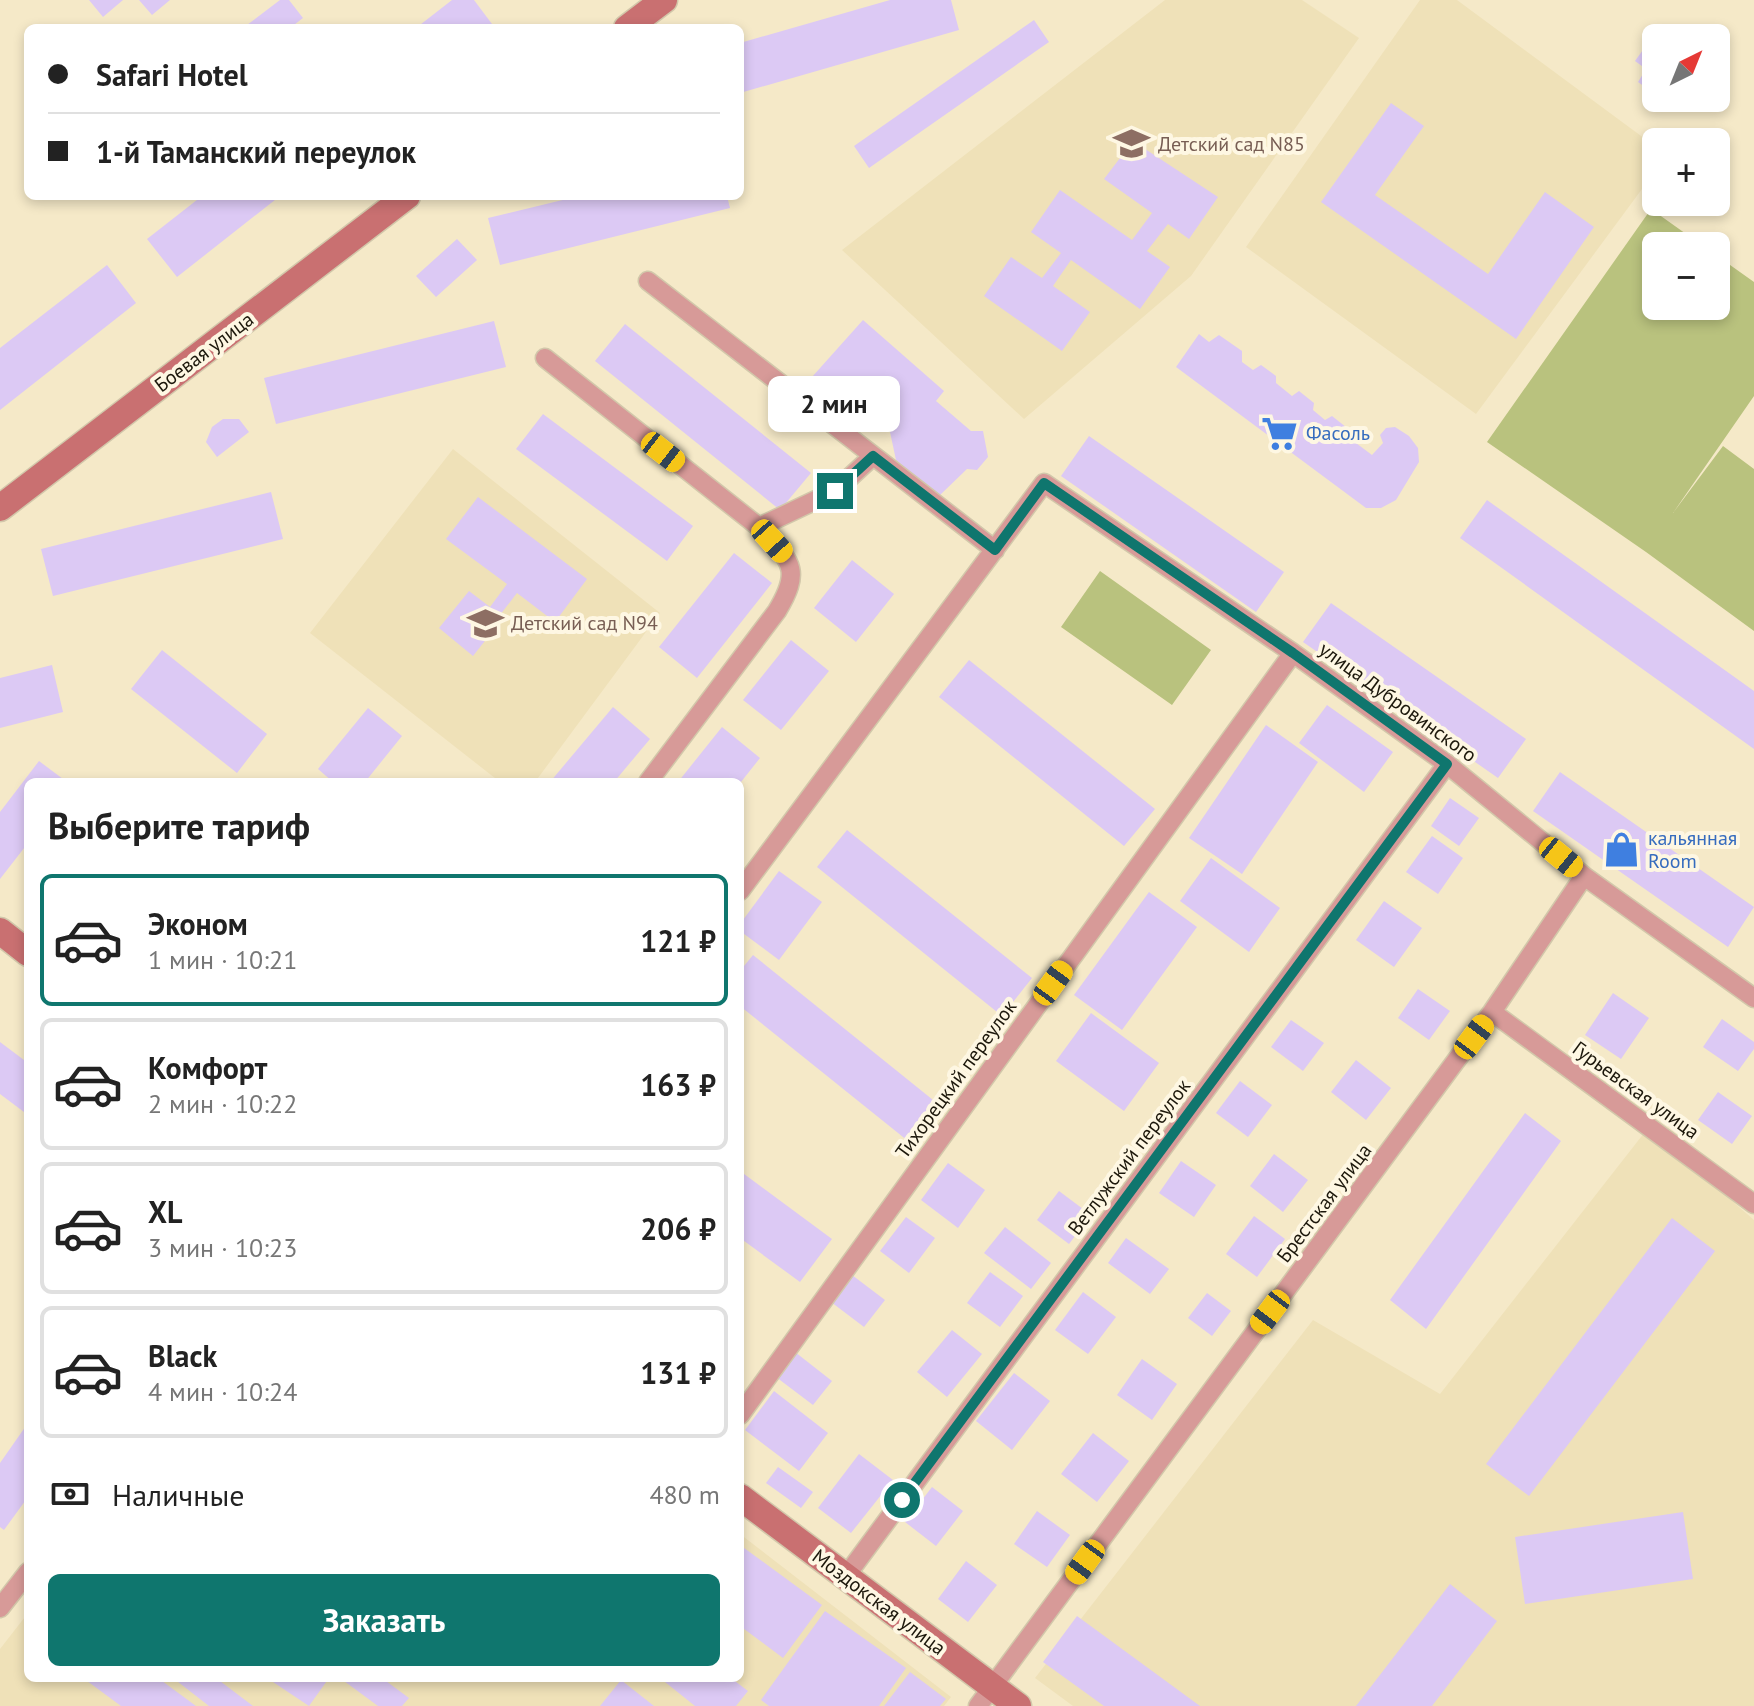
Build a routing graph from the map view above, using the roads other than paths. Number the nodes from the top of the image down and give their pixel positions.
1 (664, 0) edge
2 (632, 24) edge
3 (402, 200) edge
4 (648, 281) dead end
5 (545, 358) dead end
6 (873, 456) junction
7 (0, 508) edge
8 (759, 527) junction
9 (995, 550) junction
10 (1293, 653) junction
11 (1447, 764) junction
12 (651, 778) edge
13 (1584, 876) junction
14 (744, 886) edge
15 (0, 931) edge
16 (24, 950) edge
17 (1754, 998) edge
18 (1492, 1012) junction
19 (1754, 1204) edge
20 (744, 1409) edge
21 (744, 1500) edge
22 (846, 1576) junction
23 (24, 1577) edge
24 (0, 1608) edge
25 (985, 1696) edge
26 (1018, 1706) edge

1 - 2 main road
3 - 7 main road, Боевая улица
4 - 6 street
5 - 8 street
6 - 8 street
6 - 9 street
8 - 12 street
9 - 10 street, улица Дубровинского
9 - 14 street
10 - 11 street, улица Дубровинского
10 - 20 street, Тихорецкий переулок
11 - 13 street, улица Дубровинского
11 - 22 street, Ветлужский переулок
13 - 17 street, улица Дубровинского
13 - 18 street, Брестская улица
15 - 16 main road
18 - 19 street, Гурьевская улица
18 - 25 street, Брестская улица
21 - 22 main road, Моздокская улица
22 - 25 main road, Моздокская улица
23 - 24 street
25 - 26 main road, Моздокская улица

